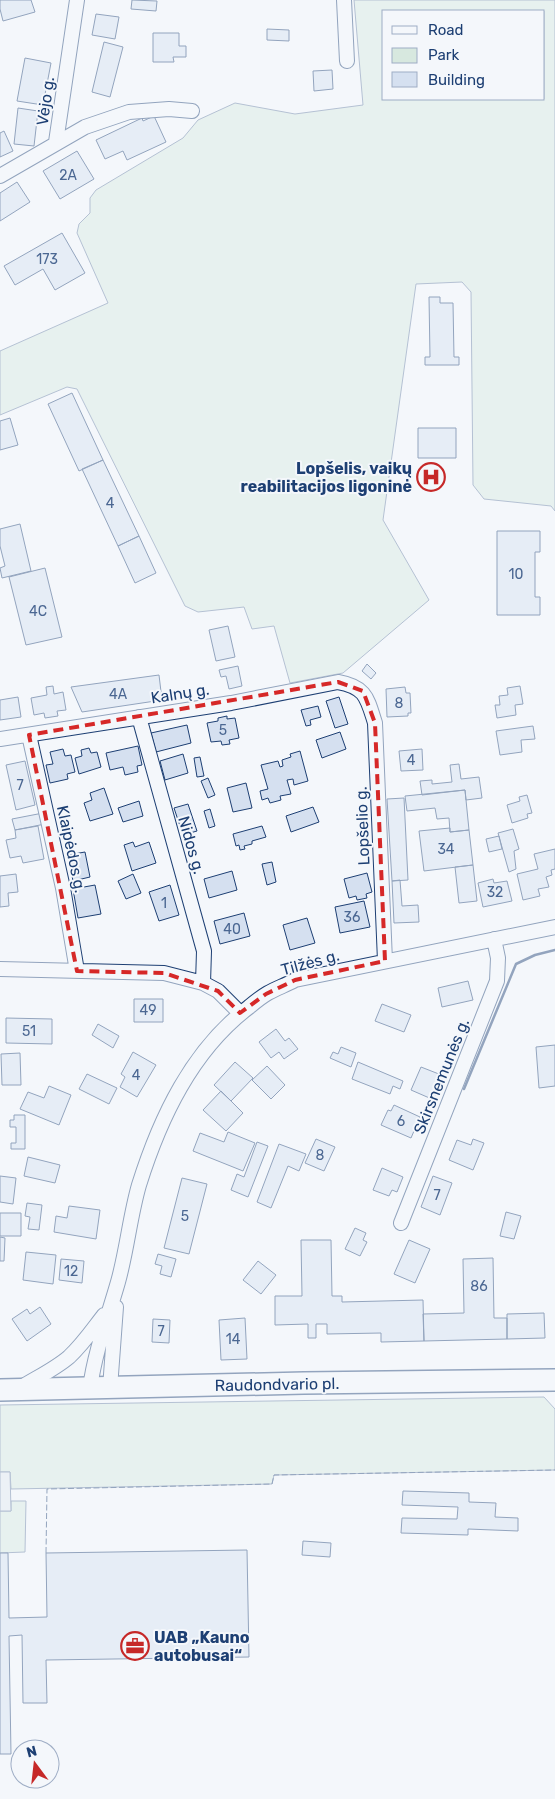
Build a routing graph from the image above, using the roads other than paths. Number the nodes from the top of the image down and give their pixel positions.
1 (77, 0) edge
2 (344, 0) edge
3 (347, 61) dead end
4 (192, 111) dead end
5 (56, 142) junction
6 (0, 176) edge
7 (363, 691) joint
8 (139, 717) junction
9 (29, 735) junction
10 (0, 739) edge
11 (555, 926) edge
12 (494, 939) junction
13 (385, 961) junction
14 (0, 969) edge
15 (77, 971) junction
16 (203, 983) junction
17 (240, 1014) junction
18 (401, 1223) dead end
19 (118, 1281) junction
20 (109, 1308) junction
21 (555, 1380) edge
22 (100, 1388) junction
23 (9, 1390) edge

1 - 5 street, Vėjo g.
2 - 3 street
4 - 5 street
5 - 6 street, Vėjo g.
7 - 8 street, Kalnų g.
7 - 13 street, Lopšelio g.
8 - 9 street, Kalnų g.
8 - 16 street, Nidos g.
9 - 10 street, Kalnų g.
9 - 15 street, Klaipėdos g.
11 - 12 street, Tilžės g.
12 - 13 street, Tilžės g.
12 - 18 street, Skirsnemunės g.
13 - 17 street, Tilžės g.
14 - 15 street
15 - 16 street
16 - 17 street
17 - 19 street, Tilžės g.
19 - 20 street
19 - 22 street
20 - 22 street
20 - 23 street
21 - 22 main road, Raudondvario pl.
22 - 23 main road, Raudondvario pl.

